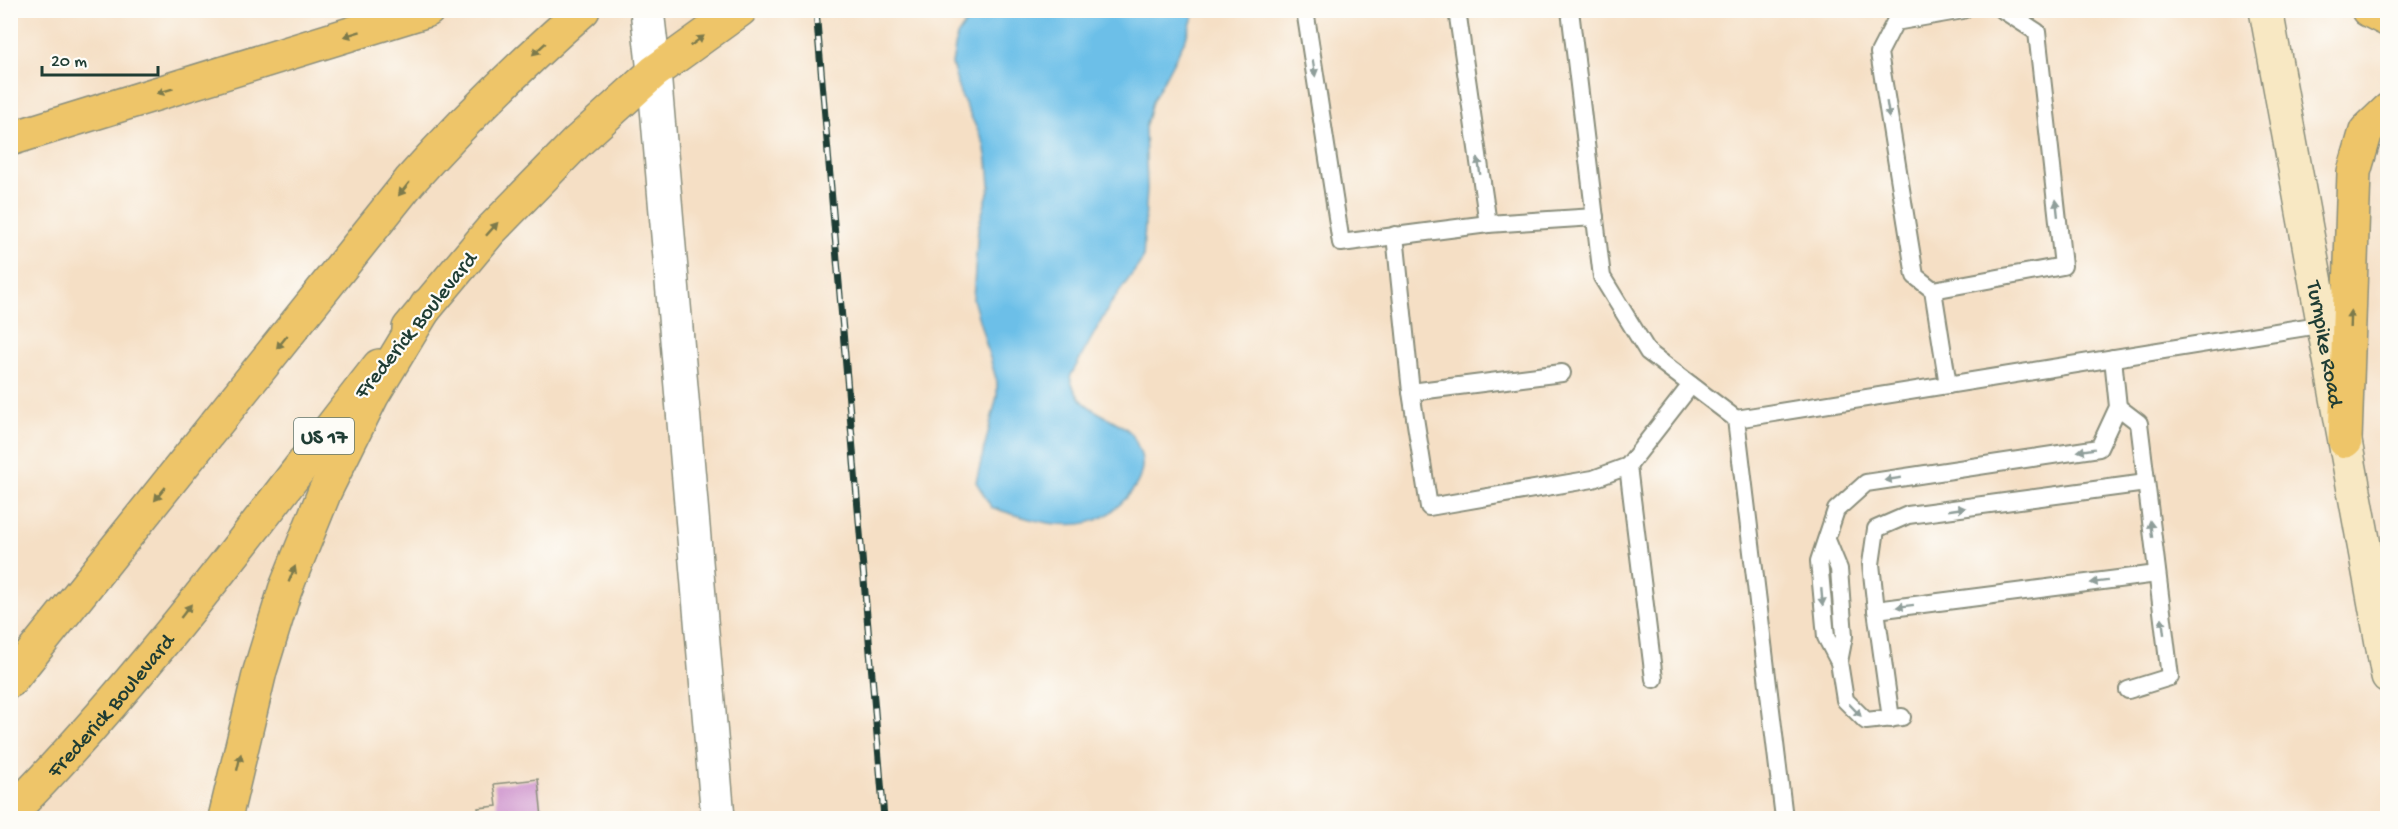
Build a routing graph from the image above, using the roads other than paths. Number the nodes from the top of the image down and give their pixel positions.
1 (428, 10) edge
2 (583, 10) edge
3 (646, 10) edge
4 (740, 10) edge
5 (1305, 10) edge
6 (1457, 10) edge
7 (1570, 10) edge
8 (1963, 10) edge
9 (2002, 10) edge
10 (2266, 10) edge
11 (2368, 10) edge
12 (2388, 20) edge
13 (654, 72) junction
14 (2388, 110) edge
15 (10, 139) edge
16 (1595, 217) junction
17 (1488, 224) junction
18 (1395, 235) junction
19 (1933, 290) junction
20 (427, 305) junction
21 (2325, 324) junction
22 (2113, 358) junction
23 (1562, 373) dead end
24 (1691, 385) junction
25 (1948, 385) junction
26 (1411, 392) junction
27 (2118, 407) junction
28 (1736, 419) junction
29 (2345, 441) junction
30 (1628, 466) junction
31 (2146, 483) junction
32 (2157, 574) junction
33 (1876, 610) junction
34 (2388, 676) edge
35 (1654, 679) dead end
36 (10, 681) edge
37 (2128, 690) dead end
38 (10, 814) edge
39 (225, 819) edge
40 (718, 819) edge
41 (1784, 819) edge

1 -> 15 main road
2 -> 36 main road
3 - 13 street
13 -> 4 main road, Frederick Boulevard / US 17
5 -> 18 lane
17 -> 6 lane
7 - 16 lane
8 -> 19 lane
19 -> 9 lane
10 - 21 main road, Turnpike Road
11 - 12 main road
20 -> 13 main road, Frederick Boulevard / US 17
13 - 40 street
29 -> 14 main road
16 - 17 lane
16 - 24 lane
17 - 18 lane
18 - 26 lane
19 - 25 lane
38 -> 20 main road, Frederick Boulevard / US 17
39 -> 20 main road
21 - 22 lane
21 - 29 main road, Turnpike Road
22 - 25 lane
22 - 27 lane
23 - 26 lane
24 - 28 lane
24 - 30 lane
25 - 28 lane
26 - 30 lane
27 - 31 lane
27 -> 33 lane
28 - 41 lane
29 - 34 main road, Turnpike Road
30 - 35 lane
32 -> 31 lane
33 -> 31 lane
32 -> 33 lane
37 -> 32 lane

